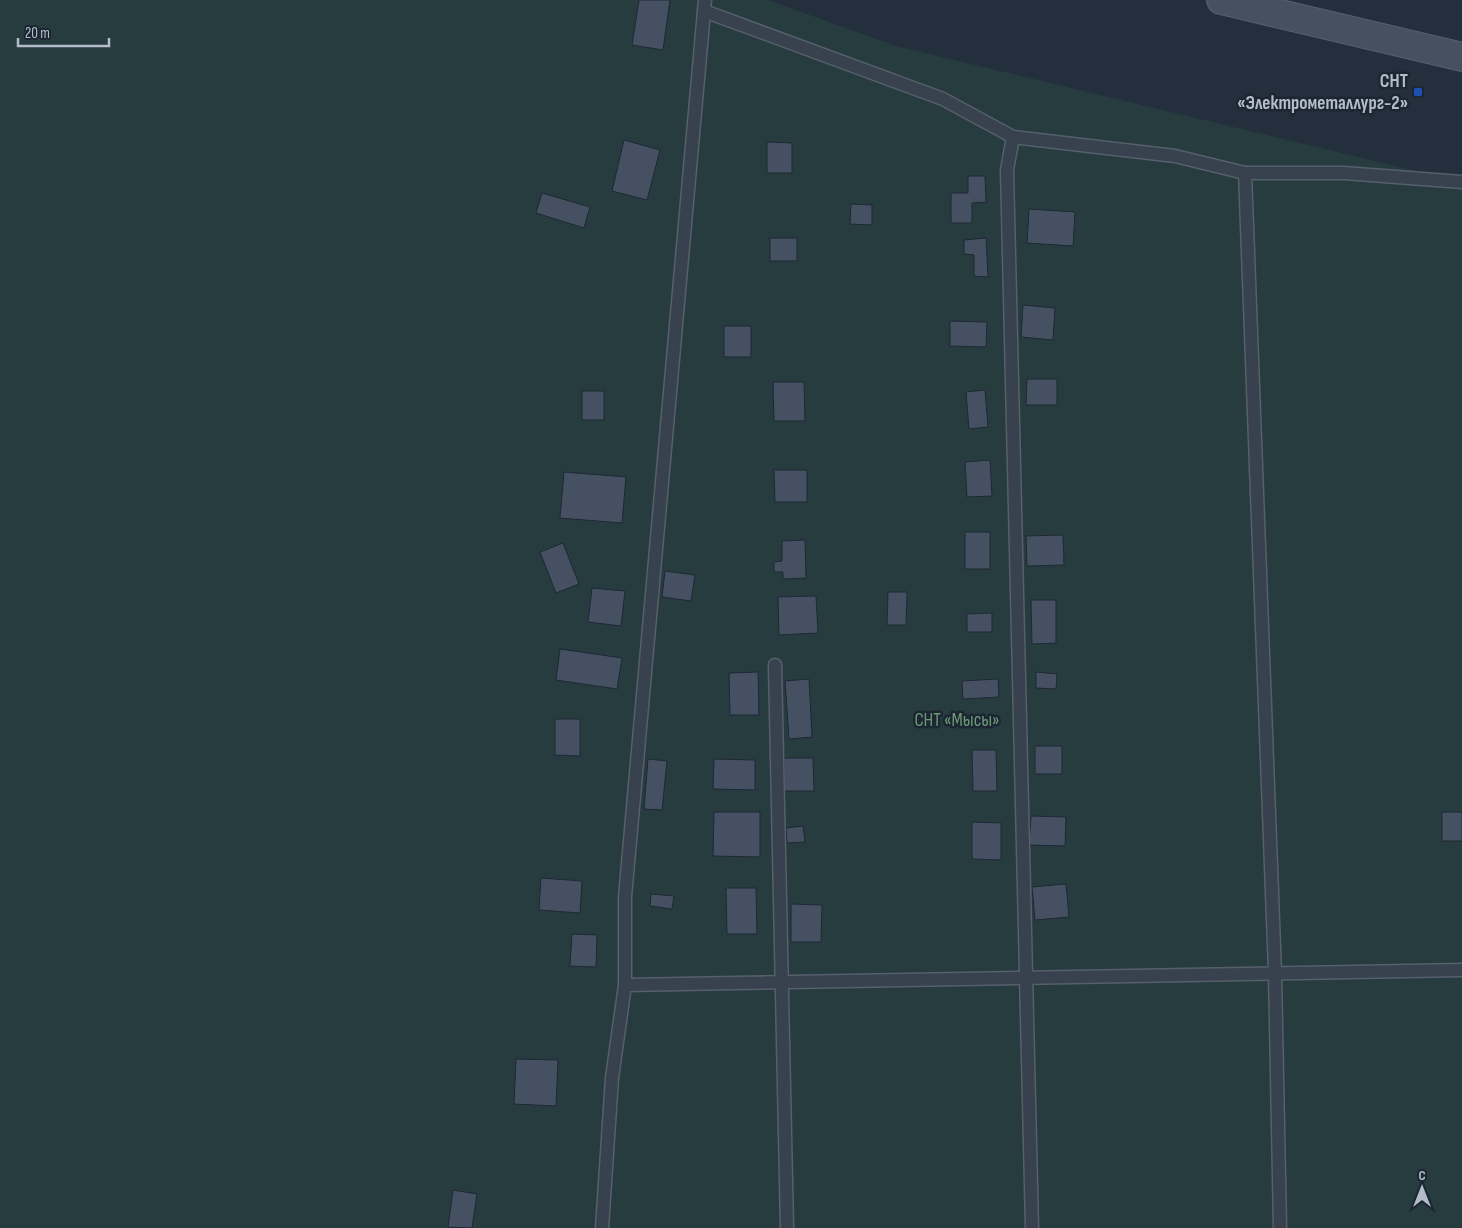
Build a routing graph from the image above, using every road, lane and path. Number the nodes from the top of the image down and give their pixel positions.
1 (1221, 0) edge
2 (705, 6) edge
3 (1462, 57) edge
4 (1013, 137) junction
5 (1245, 173) junction
6 (1462, 182) edge
7 (775, 665) dead end
8 (1462, 970) edge
9 (1275, 973) junction
10 (1025, 976) junction
11 (780, 982) junction
12 (625, 985) junction
13 (602, 1228) edge
14 (787, 1228) edge
15 (1032, 1228) edge
16 (1280, 1228) edge

1 - 3 main road
2 - 4 lane
2 - 12 lane
4 - 5 lane
4 - 10 lane
5 - 6 lane
5 - 9 lane
7 - 11 lane
8 - 9 lane
9 - 10 lane
9 - 16 lane
10 - 11 lane
10 - 15 lane
11 - 12 lane
11 - 14 lane
12 - 13 lane

